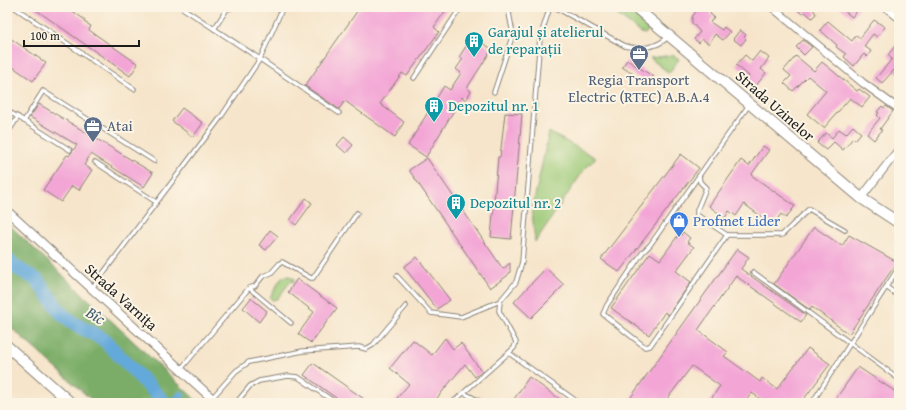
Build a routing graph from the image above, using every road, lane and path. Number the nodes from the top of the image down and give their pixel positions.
1 (14, 7) edge
2 (181, 7) edge
3 (234, 7) edge
4 (282, 7) edge
5 (461, 7) edge
6 (512, 7) edge
7 (550, 7) edge
8 (555, 7) edge
9 (635, 7) edge
10 (772, 7) edge
11 (886, 7) edge
12 (899, 18) edge
13 (214, 29) junction
14 (671, 35) junction
15 (260, 59) junction
16 (414, 78) dead end
17 (134, 89) dead end
18 (494, 92) dead end
19 (750, 104) junction
20 (899, 109) edge
21 (7, 111) edge
22 (339, 113) dead end
23 (18, 117) junction
24 (24, 121) junction
25 (7, 134) edge
26 (899, 149) edge
27 (70, 150) dead end
28 (154, 161) dead end
29 (95, 162) dead end
30 (699, 176) junction
31 (861, 198) junction
32 (156, 202) junction
33 (7, 211) edge
34 (357, 213) dead end
35 (899, 223) edge
36 (845, 230) dead end
37 (727, 235) junction
38 (899, 267) edge
39 (753, 272) dead end
40 (397, 276) dead end
41 (886, 287) junction
42 (249, 288) junction
43 (92, 289) junction
44 (899, 296) edge
45 (500, 301) junction
46 (406, 306) dead end
47 (291, 323) dead end
48 (851, 343) junction
49 (7, 346) edge
50 (508, 352) junction
51 (181, 370) junction
52 (899, 378) edge
53 (464, 393) junction
54 (214, 401) edge
55 (71, 403) edge
56 (236, 403) edge
57 (336, 403) edge
58 (452, 403) edge
59 (483, 403) edge
60 (579, 403) edge
61 (812, 403) edge

1 - 17 lane
2 - 13 lane
3 - 13 lane
4 - 15 lane
5 - 16 lane
6 - 18 lane
7 - 45 lane
8 - 14 lane
9 - 14 main road, Strada Uzinelor
10 - 20 street
11 - 12 street
13 - 15 lane
14 - 19 main road, Strada Uzinelor
15 - 22 lane
15 - 32 lane
19 - 30 lane
19 - 31 main road, Strada Uzinelor
21 - 23 lane
23 - 24 lane
23 - 25 lane
24 - 27 lane
24 - 28 lane
26 - 31 street
29 - 32 lane
30 - 37 lane
30 - 37 lane
31 - 35 main road, Strada Uzinelor
32 - 43 lane
33 - 43 street, Strada Varnița
34 - 42 lane
36 - 37 lane
38 - 41 lane
39 - 48 lane
40 - 45 lane
41 - 44 lane
41 - 48 lane
42 - 47 lane
42 - 51 lane
43 - 51 street, Strada Varnița
45 - 50 lane
46 - 54 lane
48 - 52 lane
48 - 61 lane
49 - 55 main road
50 - 53 lane
50 - 60 lane
51 - 54 street, Strada Varnița
53 - 58 lane
53 - 59 lane
56 - 57 lane

